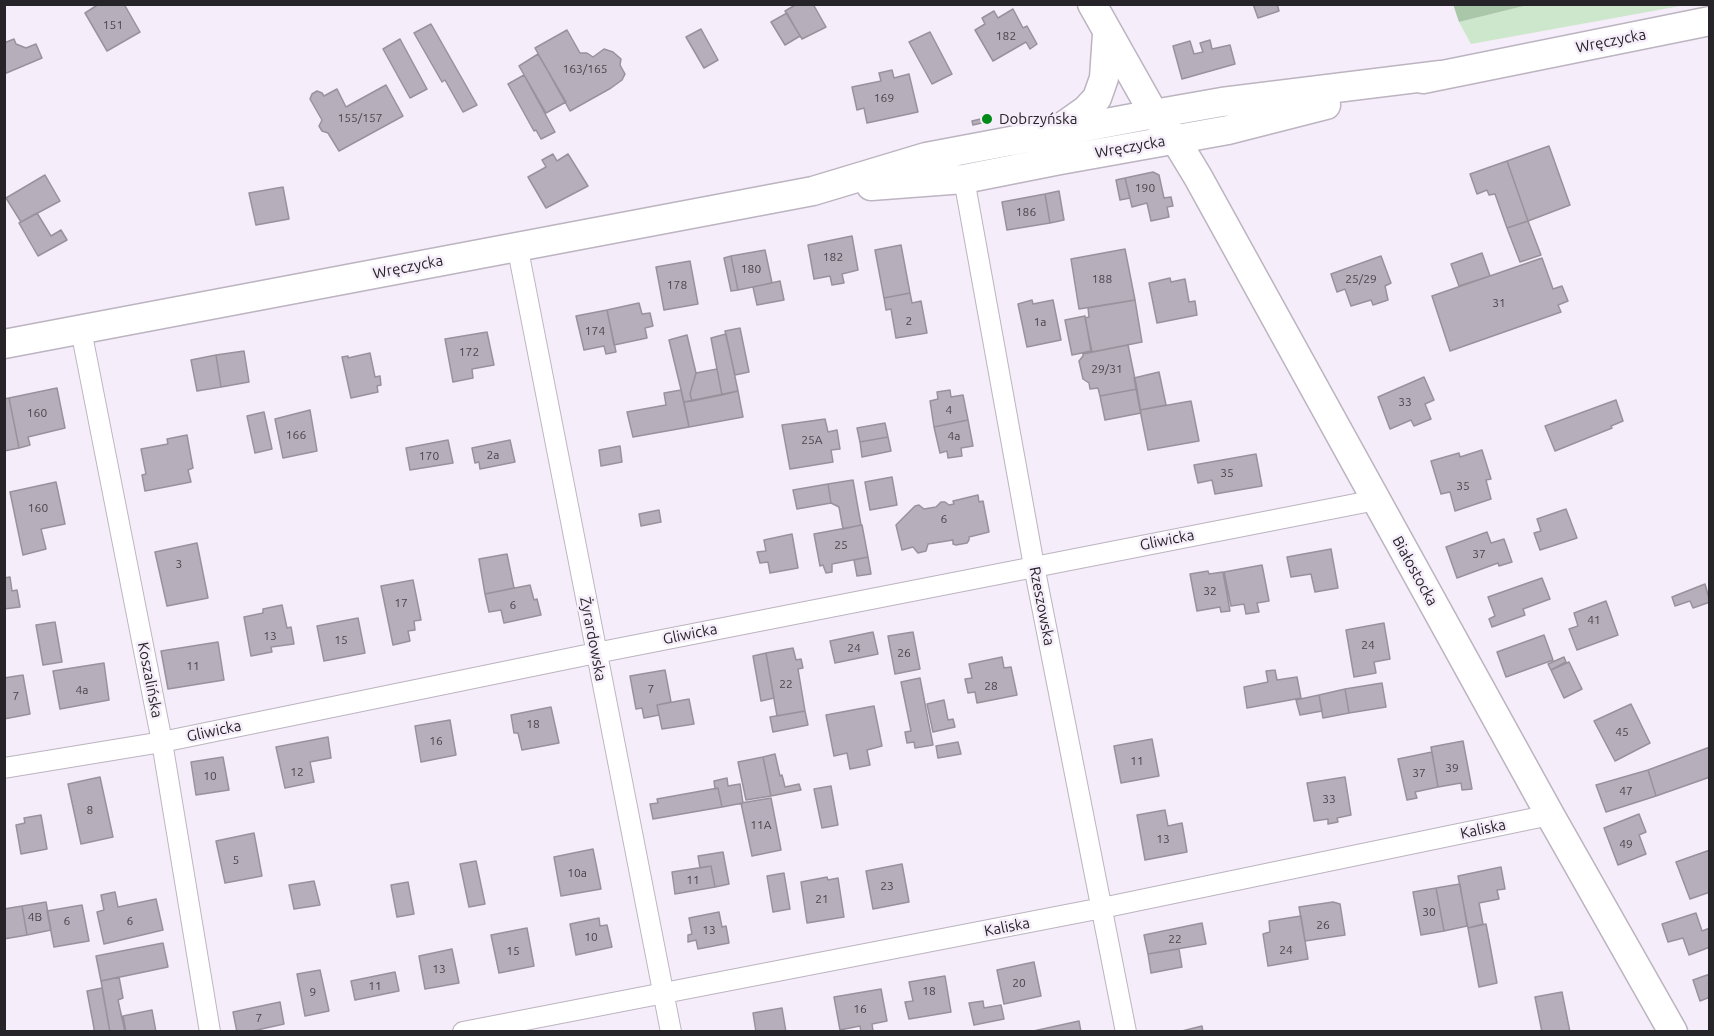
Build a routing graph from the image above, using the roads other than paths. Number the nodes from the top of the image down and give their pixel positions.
1 (1092, 4) edge
2 (1710, 21) edge
3 (1107, 34) junction
4 (1441, 75) junction
5 (1154, 114) junction
6 (1054, 133) junction
7 (1176, 139) junction
8 (1132, 147) junction
9 (964, 179) junction
10 (813, 191) junction
11 (517, 245) junction
12 (81, 330) junction
13 (4, 344) edge
14 (1376, 500) junction
15 (1034, 566) junction
16 (596, 652) junction
17 (162, 742) junction
18 (4, 768) edge
19 (1551, 815) junction
20 (1102, 908) junction
21 (663, 994) junction
22 (210, 1032) edge
23 (463, 1032) edge
24 (671, 1032) edge
25 (1126, 1032) edge
26 (1673, 1032) edge

1 - 3 main road
2 - 4 main road, Wręczycka
3 - 5 main road
3 - 6 main road
4 - 5 main road, Wręczycka
4 - 7 main road, Wręczycka
5 - 6 main road, Wręczycka
5 - 7 main road, Białostocka
5 - 8 main road
6 - 10 main road, Wręczycka
7 - 8 main road, Wręczycka
7 - 14 main road, Białostocka
8 - 9 main road, Wręczycka
9 - 10 main road, Wręczycka
9 - 15 street, Rzeszowska
10 - 11 main road, Wręczycka
11 - 12 main road, Wręczycka
11 - 16 street, Żyrardowska
12 - 13 main road, Wręczycka
12 - 17 street, Koszalińska
14 - 15 street, Gliwicka
14 - 19 main road, Białostocka
15 - 16 street, Gliwicka
15 - 20 street, Rzeszowska
16 - 17 street, Gliwicka
16 - 21 street, Żyrardowska
17 - 18 street, Gliwicka
17 - 22 street, Koszalińska
19 - 20 street, Kaliska
19 - 26 main road, Białostocka
20 - 21 street, Kaliska
20 - 25 street, Rzeszowska
21 - 23 street, Kaliska
21 - 24 street, Żyrardowska

